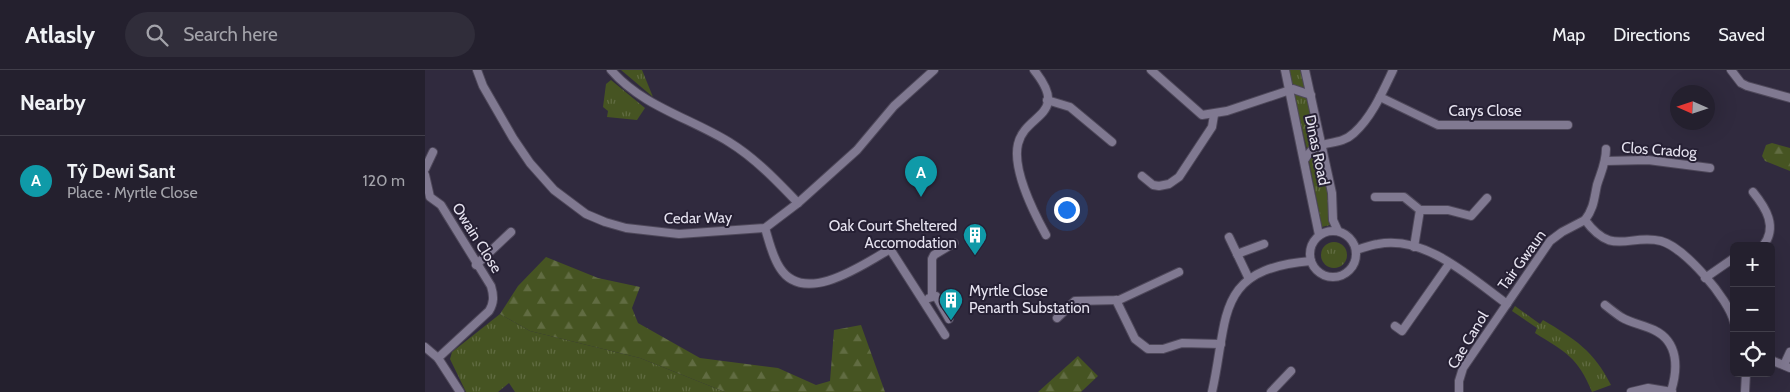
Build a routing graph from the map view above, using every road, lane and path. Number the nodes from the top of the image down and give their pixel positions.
1 (477, 70) edge
2 (611, 70) edge
3 (934, 70) edge
4 (1034, 70) edge
5 (1151, 70) edge
6 (1285, 70) edge
7 (1305, 70) edge
8 (1393, 70) edge
9 (1731, 70) edge
10 (1290, 90) junction
11 (1311, 95) junction
12 (1380, 97) junction
13 (1790, 98) edge
14 (1047, 100) junction
15 (1214, 114) junction
16 (1568, 125) dead end
17 (1112, 142) dead end
18 (1322, 145) junction
19 (1606, 149) dead end
20 (433, 152) dead end
21 (1305, 159) junction
22 (1606, 161) junction
23 (1710, 168) dead end
24 (425, 169) edge
25 (425, 175) edge
26 (1143, 176) dead end
27 (1753, 192) dead end
28 (1375, 197) dead end
29 (1487, 198) dead end
30 (798, 203) junction
31 (1420, 210) junction
32 (1585, 220) junction
33 (765, 228) junction
34 (1337, 231) junction
35 (511, 232) dead end
36 (1046, 235) dead end
37 (1319, 235) junction
38 (1229, 237) dead end
39 (1765, 242) edge
40 (954, 244) dead end
41 (1264, 244) dead end
42 (1414, 247) junction
43 (1356, 250) junction
44 (1237, 254) junction
45 (1311, 261) junction
46 (1730, 261) edge
47 (1449, 264) junction
48 (476, 266) junction
49 (1179, 272) dead end
50 (1705, 278) junction
51 (1249, 279) junction
52 (932, 296) junction
53 (1116, 300) junction
54 (923, 301) junction
55 (1507, 304) junction
56 (1605, 305) dead end
57 (1730, 311) edge
58 (949, 318) dead end
59 (1057, 318) dead end
60 (1395, 326) dead end
61 (945, 335) dead end
62 (1221, 344) junction
63 (425, 347) edge
64 (1790, 352) edge
65 (438, 358) junction
66 (1775, 362) edge
67 (1787, 367) edge
68 (1291, 370) dead end
69 (1746, 377) edge
70 (461, 392) edge
71 (1211, 392) edge
72 (1271, 392) edge
73 (1459, 392) edge
74 (1631, 392) edge
75 (1671, 392) edge
76 (1745, 392) edge

1 - 33 street, Cedar Way
2 - 30 street
3 - 30 street
4 - 14 street
5 - 15 street
6 - 10 street, Dinas Road
7 - 11 street, Dinas Road
8 - 12 street
9 - 13 street
10 - 11 street
10 - 15 street
10 - 21 street, Dinas Road
11 - 18 street, Dinas Road
12 - 16 street, Carys Close
12 - 18 street
14 - 17 street
14 - 36 street
15 - 26 street
18 - 21 street
18 - 34 street, Dinas Road
19 - 22 street
20 - 24 street
21 - 37 street, Dinas Road
22 - 23 street, Clos Cradog
22 - 32 street
25 - 48 street, Owain Close
27 - 39 street
28 - 31 street
29 - 31 street
30 - 33 street
31 - 42 street
32 - 50 street
32 - 55 street, Tair Gwaun
33 - 54 street
34 - 37 street
34 - 43 street
35 - 48 street
37 - 45 street
38 - 44 street
40 - 52 street
41 - 44 street
42 - 43 street
42 - 47 street
43 - 45 street
44 - 51 street
45 - 51 street
46 - 50 street
47 - 55 street
47 - 60 street
48 - 65 street, Owain Close
49 - 53 street
50 - 57 street
51 - 62 street
52 - 54 street
52 - 58 street
53 - 59 street
53 - 62 street
54 - 61 street
55 - 73 street, Cae Canol
56 - 75 street
62 - 71 street
63 - 65 street
64 - 67 street
65 - 70 street
66 - 67 street
68 - 72 street
69 - 76 street
74 - 75 street

